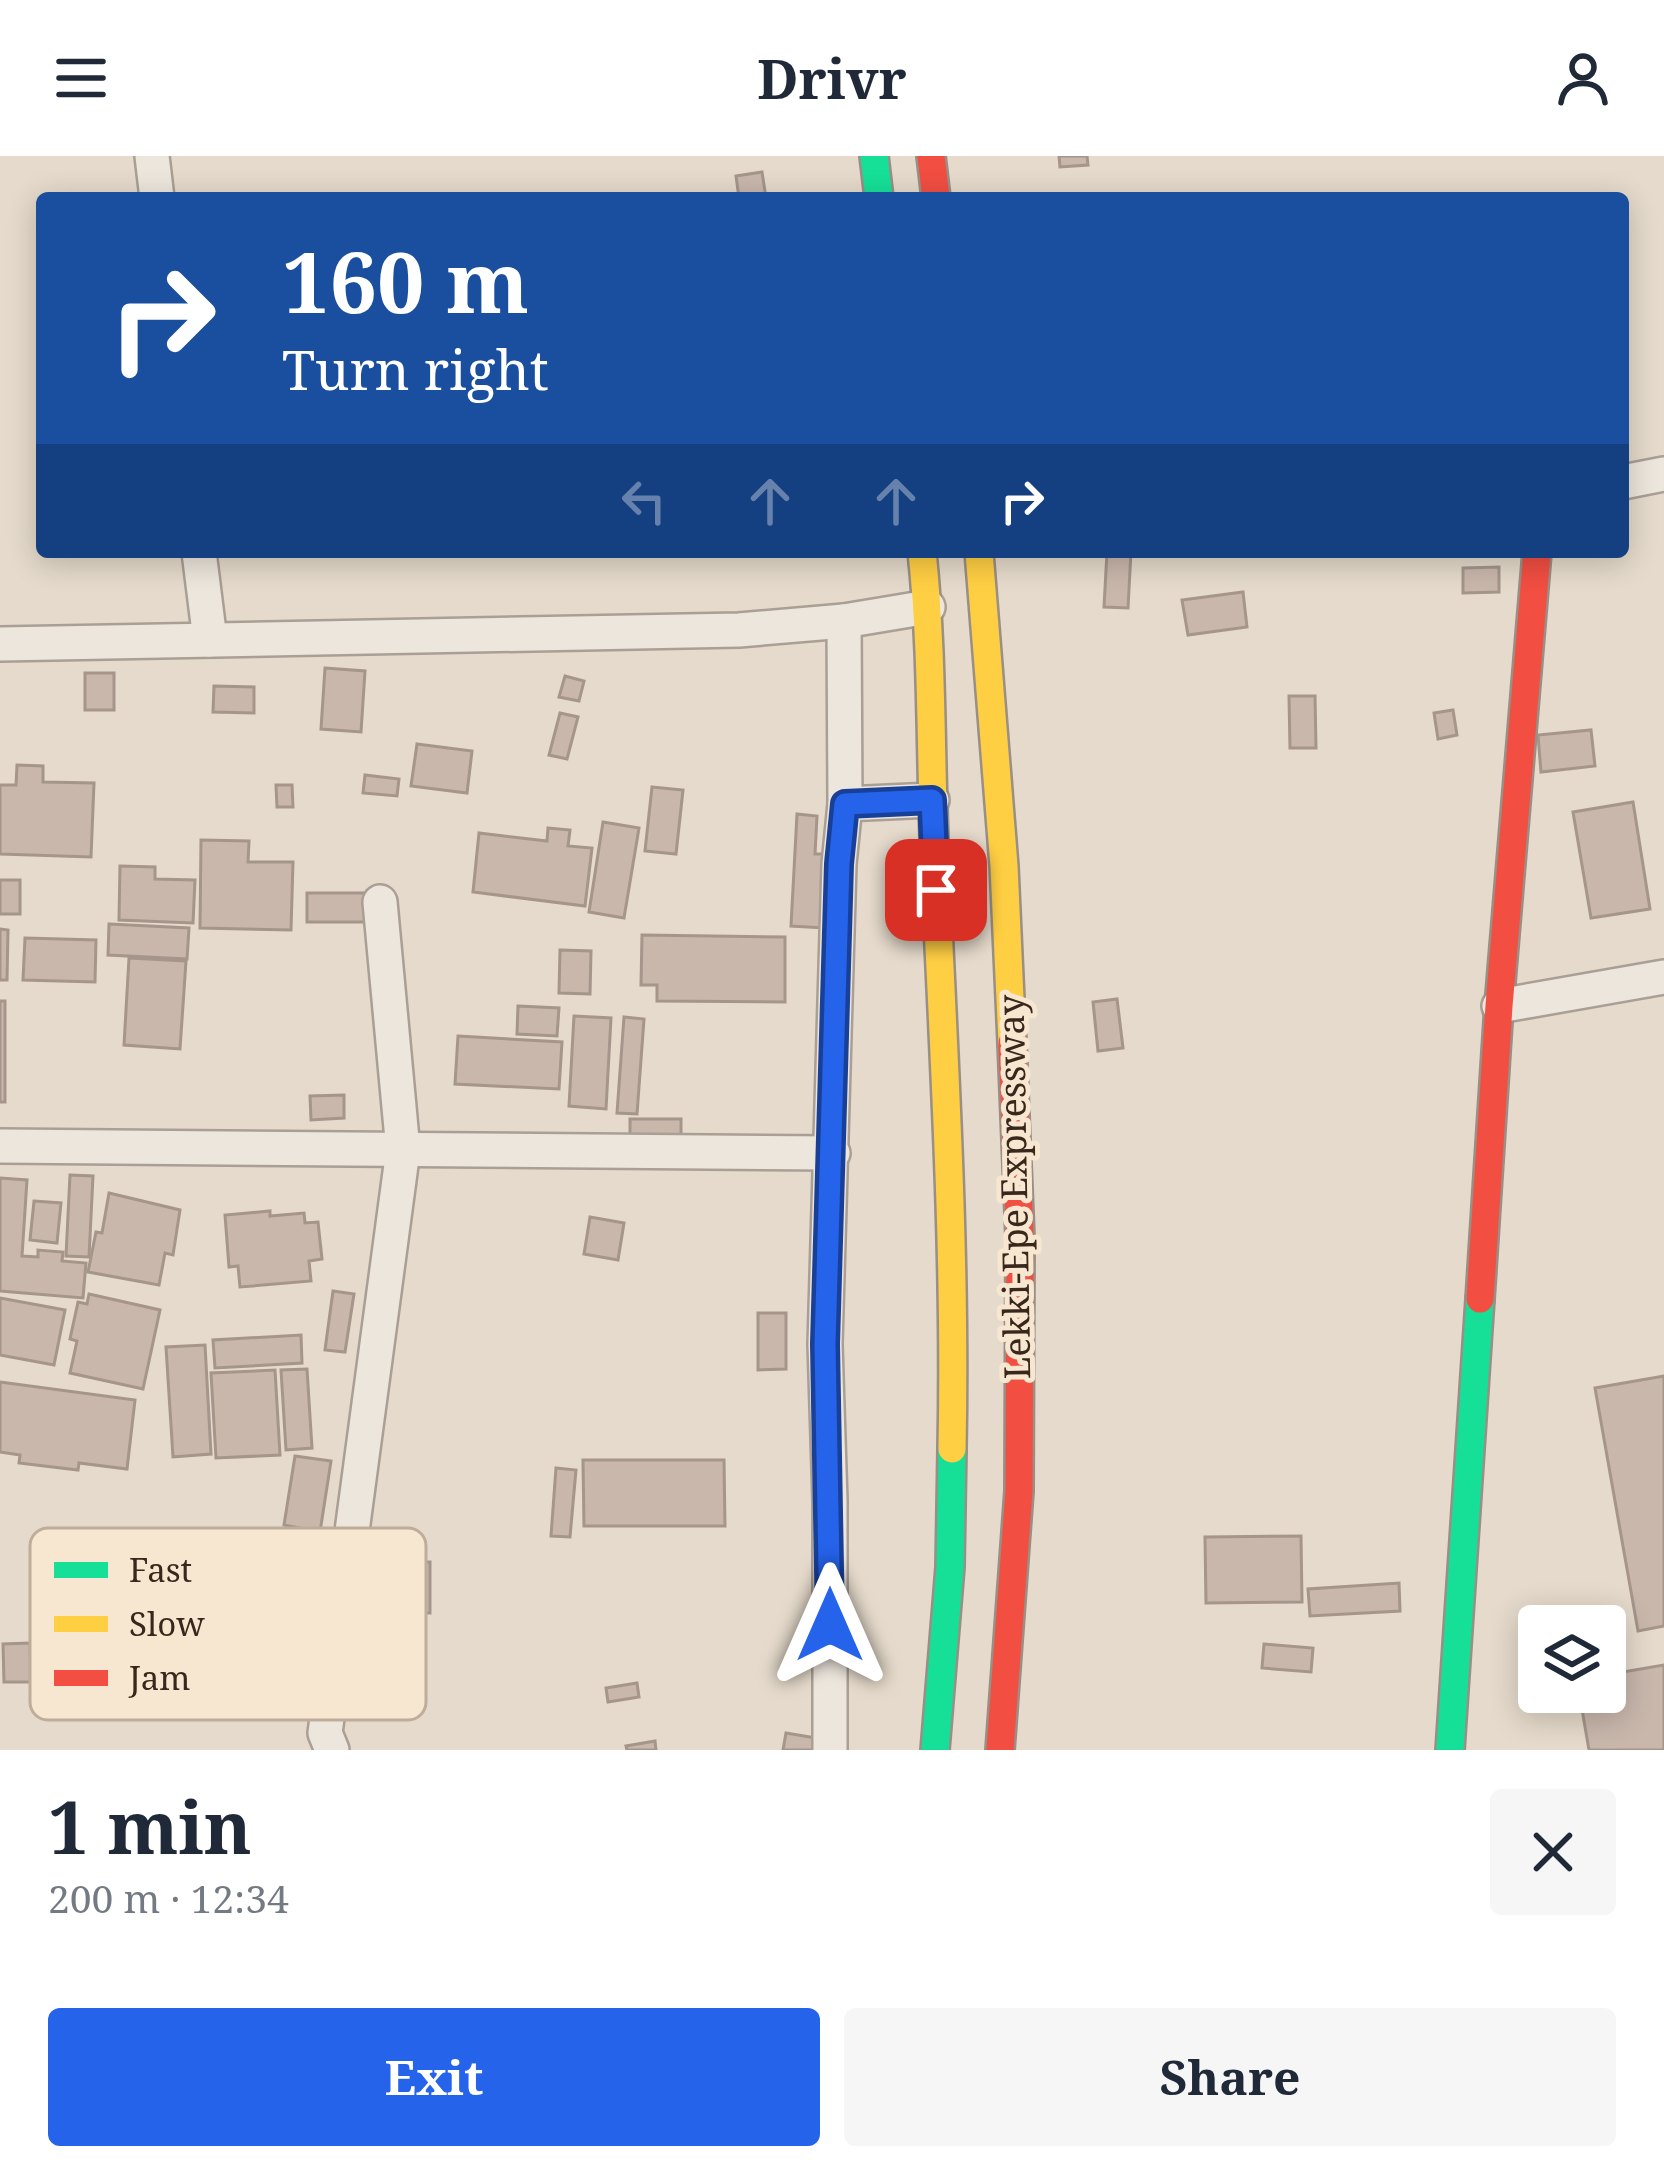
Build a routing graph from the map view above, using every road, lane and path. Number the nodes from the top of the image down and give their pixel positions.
1 (152, 156) edge
2 (874, 156) edge
3 (932, 156) edge
4 (157, 192) edge
5 (878, 192) edge
6 (935, 192) edge
7 (1664, 475) edge
8 (1629, 481) edge
9 (200, 558) edge
10 (923, 558) edge
11 (979, 558) edge
12 (1536, 558) edge
13 (928, 607) junction
14 (844, 621) junction
15 (210, 640) junction
16 (0, 644) edge
17 (932, 800) junction
18 (845, 804) junction
19 (380, 902) dead end
20 (1664, 977) edge
21 (1499, 1006) junction
22 (0, 1147) edge
23 (403, 1150) junction
24 (832, 1153) junction
25 (352, 1528) edge
26 (327, 1720) edge
27 (332, 1750) edge
28 (830, 1750) edge
29 (935, 1750) edge
30 (1000, 1750) edge
31 (1450, 1750) edge

1 - 4 street
2 - 5 main road
3 - 6 main road
7 - 8 street
9 - 15 street
10 - 13 main road, Lekki-Epe Expressway
11 - 30 main road, Lekki-Epe Expressway
12 - 21 main road
13 - 14 street
13 - 17 main road, Lekki-Epe Expressway
14 - 15 street
14 - 18 street
15 - 16 street
17 - 18 street
17 - 29 main road, Lekki-Epe Expressway
18 - 24 street
19 - 23 street
20 - 21 street
21 - 31 main road
22 - 23 street
23 - 24 street
23 - 25 street
24 - 28 street
26 - 27 street

